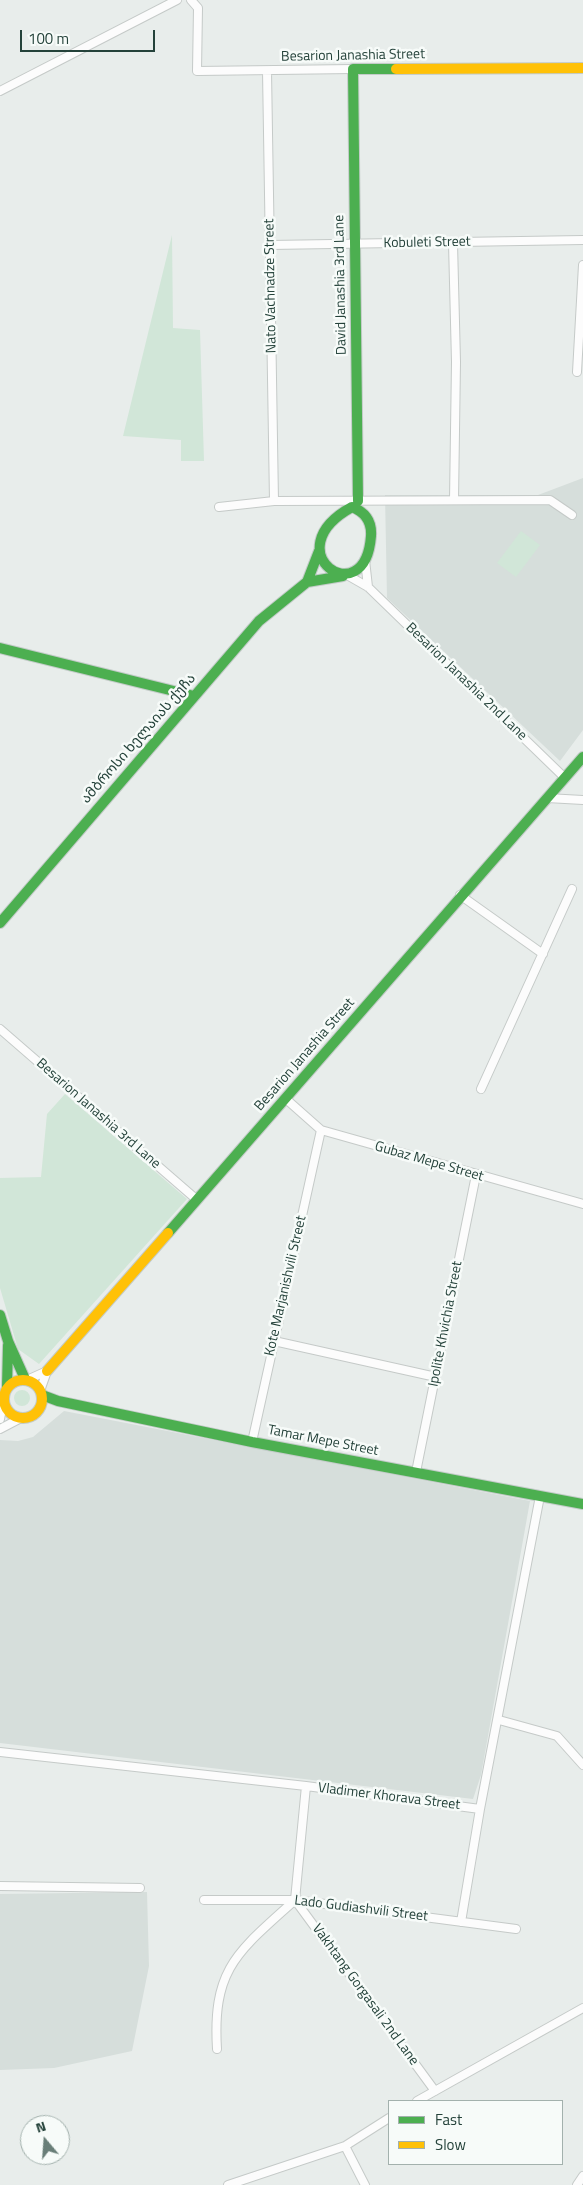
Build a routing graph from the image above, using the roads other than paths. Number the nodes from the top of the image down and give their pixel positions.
1 (177, 0) edge
2 (191, 0) edge
3 (583, 68) edge
4 (353, 69) junction
5 (267, 71) junction
6 (0, 91) edge
7 (583, 240) edge
8 (453, 243) junction
9 (354, 244) junction
10 (270, 245) junction
11 (583, 265) edge
12 (577, 372) dead end
13 (454, 500) junction
14 (358, 501) junction
15 (274, 502) junction
16 (219, 507) dead end
17 (343, 512) junction
18 (572, 515) dead end
19 (368, 518) junction
20 (319, 550) junction
21 (365, 560) junction
22 (345, 575) junction
23 (307, 582) junction
24 (368, 586) junction
25 (0, 648) edge
26 (194, 696) junction
27 (583, 757) edge
28 (565, 778) junction
29 (547, 798) junction
30 (583, 800) edge
31 (572, 889) dead end
32 (460, 896) junction
33 (0, 923) edge
34 (542, 954) junction
35 (0, 1029) edge
36 (481, 1090) dead end
37 (286, 1099) junction
38 (321, 1130) junction
39 (476, 1175) junction
40 (196, 1199) junction
41 (583, 1204) edge
42 (0, 1315) edge
43 (8, 1341) junction
44 (274, 1341) junction
45 (47, 1371) junction
46 (436, 1377) junction
47 (26, 1380) junction
48 (7, 1387) junction
49 (41, 1393) junction
50 (58, 1401) junction
51 (3, 1402) junction
52 (35, 1414) junction
53 (21, 1418) junction
54 (0, 1419) edge
55 (0, 1429) edge
56 (252, 1442) junction
57 (416, 1472) junction
58 (540, 1496) junction
59 (583, 1504) edge
60 (499, 1720) junction
61 (0, 1752) edge
62 (583, 1765) edge
63 (306, 1786) junction
64 (480, 1809) junction
65 (0, 1886) edge
66 (140, 1888) dead end
67 (204, 1900) dead end
68 (295, 1900) junction
69 (461, 1922) junction
70 (516, 1929) dead end
71 (583, 2008) edge
72 (217, 2049) dead end
73 (435, 2091) junction
74 (420, 2100) edge
75 (388, 2119) edge
76 (345, 2146) junction
77 (583, 2176) edge
78 (228, 2185) edge
79 (365, 2185) edge
80 (577, 2185) edge

1 - 6 street
2 - 5 street, Besarion Janashia Street
3 - 4 street, Besarion Janashia Street
4 - 5 street, Besarion Janashia Street
4 - 9 street, David Janashia 3rd Lane
5 - 10 street, Nato Vachnadze Street
7 - 8 street, Kobuleti Street
8 - 9 street, Kobuleti Street
8 - 13 street
9 - 10 street, Kobuleti Street
9 - 14 street, David Janashia 3rd Lane
10 - 15 street, Nato Vachnadze Street
11 - 12 street
13 - 14 street
13 - 18 street
14 - 15 street
14 - 17 street
14 - 19 street
15 - 16 street
17 - 19 street
17 - 20 street
19 - 21 street
20 - 22 street
20 - 23 street
21 - 22 street
21 - 24 street
22 - 23 street
22 - 24 street, Besarion Janashia 2nd Lane
23 - 26 street, ამბროსი ხელაიას ქუჩა
24 - 28 street, Besarion Janashia 2nd Lane
25 - 26 street
26 - 33 street, ამბროსი ხელაიას ქუჩა
27 - 28 street, Besarion Janashia Street
28 - 29 street, Besarion Janashia Street
29 - 30 street
29 - 32 street, Besarion Janashia Street
31 - 34 street
32 - 34 street
32 - 37 street, Besarion Janashia Street
34 - 36 street
35 - 40 street, Besarion Janashia 3rd Lane
37 - 38 street, Gubaz Mepe Street
37 - 40 street, Besarion Janashia Street
38 - 39 street, Gubaz Mepe Street
38 - 44 street, Kote Marjanishvili Street
39 - 41 street, Gubaz Mepe Street
39 - 46 street, Ipolite Khvichia Street
40 - 45 street, Besarion Janashia Street
42 - 43 street
43 - 47 street
43 - 48 street
44 - 46 street
44 - 56 street, Kote Marjanishvili Street
45 - 47 street
45 - 49 street
46 - 57 street, Ipolite Khvichia Street
47 - 48 street
47 - 49 street
48 - 51 street
49 - 50 street, Tamar Mepe Street
49 - 52 street
50 - 52 street
50 - 56 street, Tamar Mepe Street
51 - 53 street
51 - 54 street
52 - 53 street
53 - 55 street
56 - 57 street, Tamar Mepe Street
57 - 58 street, Tamar Mepe Street
58 - 59 street, Tamar Mepe Street
58 - 60 street
60 - 62 street
60 - 64 street
61 - 63 street, Vladimer Khorava Street
63 - 64 street, Vladimer Khorava Street
63 - 68 street
64 - 69 street
65 - 66 street
67 - 68 street, Lado Gudiashvili Street
68 - 69 street, Lado Gudiashvili Street
68 - 72 street
68 - 73 street, Vakhtang Gorgasali 2nd Lane
69 - 70 street, Lado Gudiashvili Street
71 - 73 street
73 - 74 street
75 - 76 street
76 - 78 street
76 - 79 street
77 - 80 street

